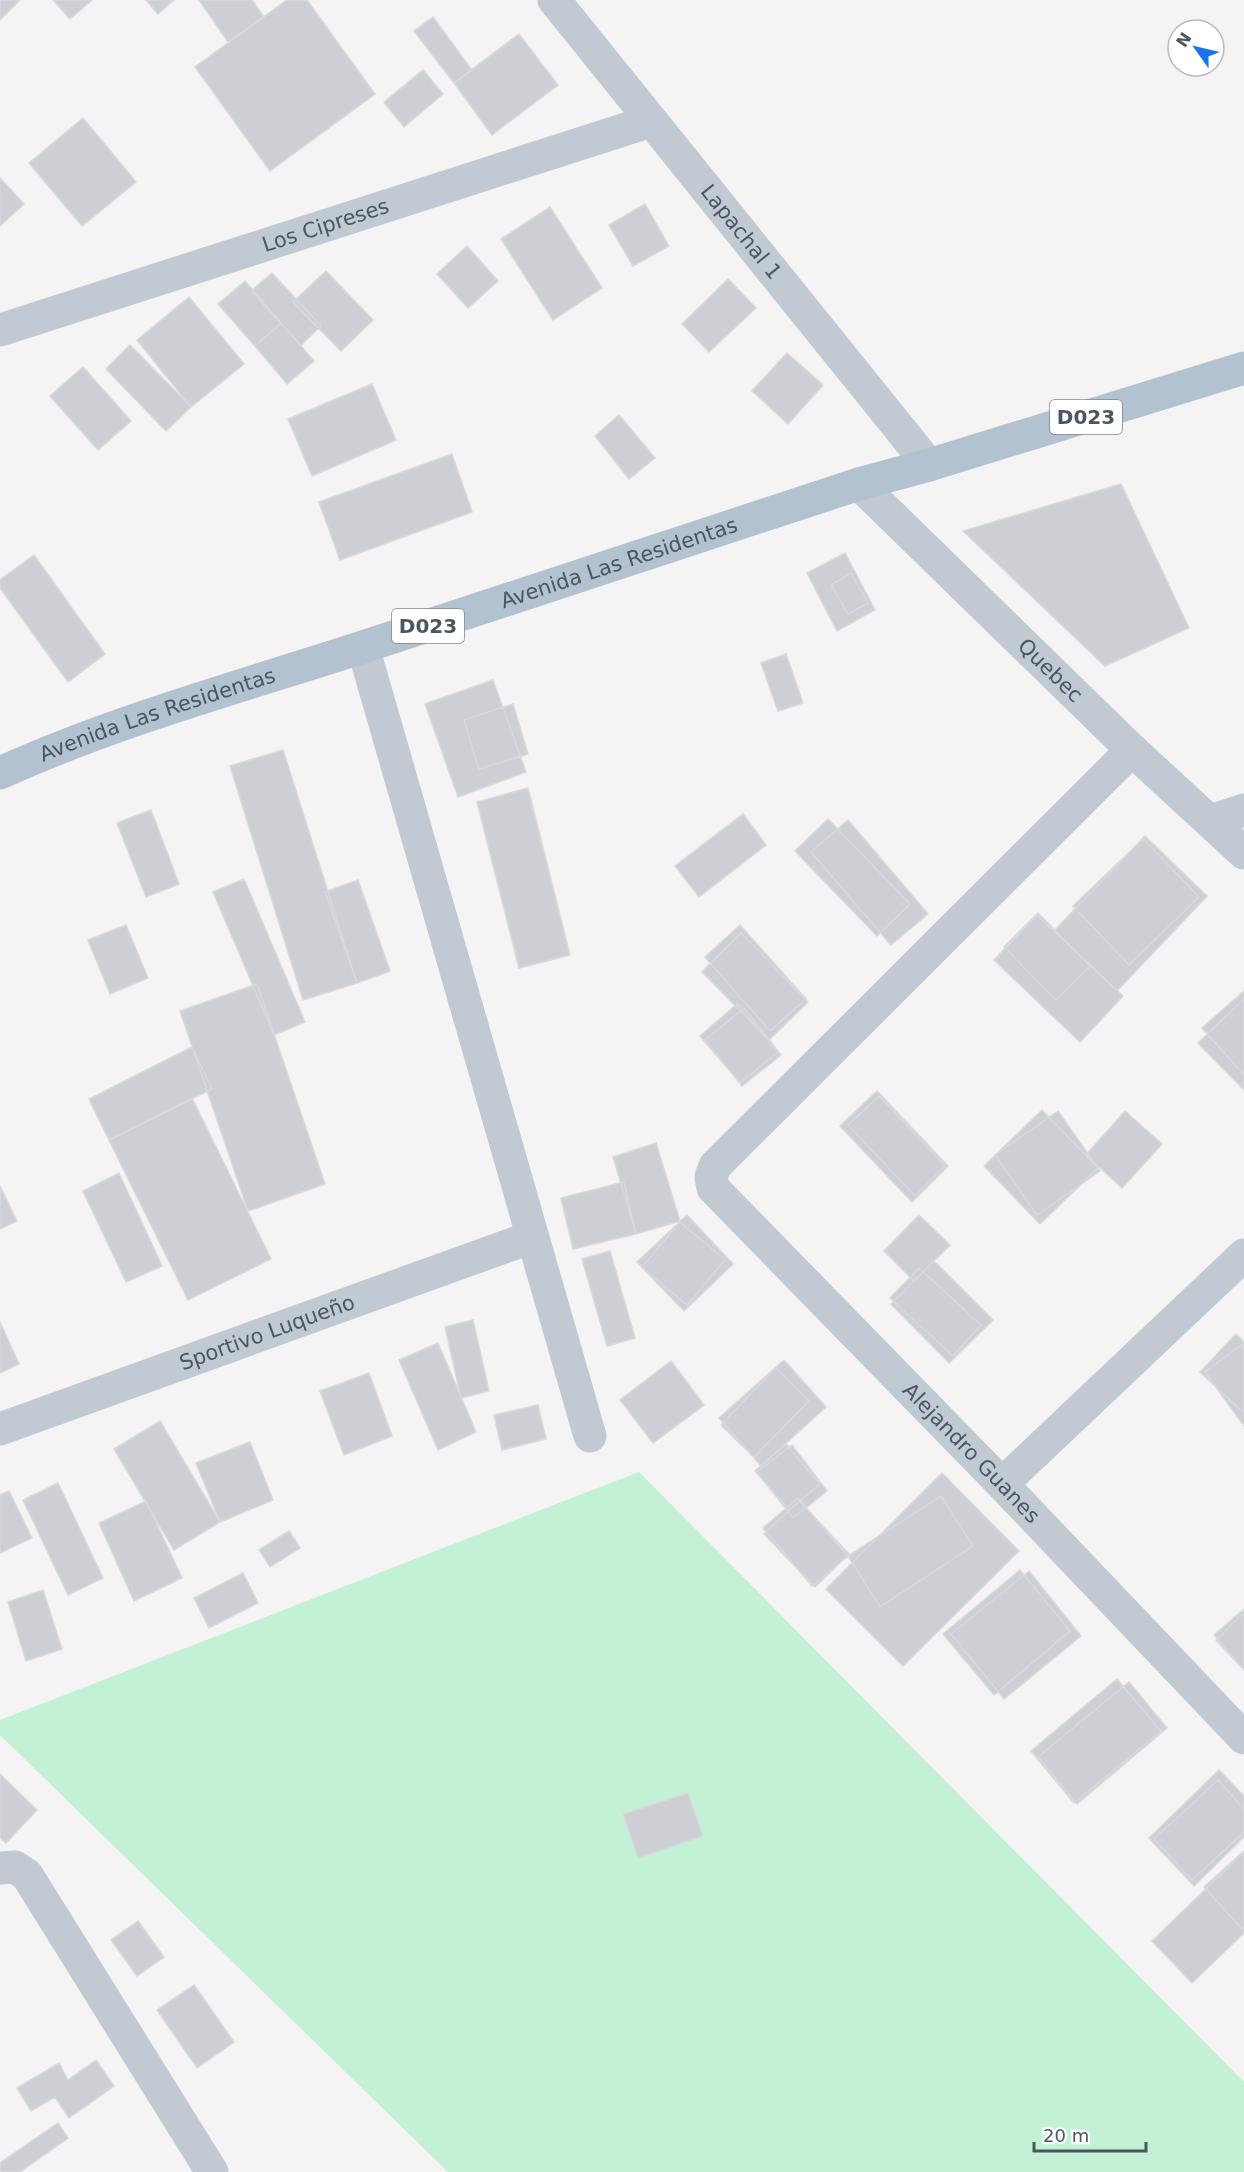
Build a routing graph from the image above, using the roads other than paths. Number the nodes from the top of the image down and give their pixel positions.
1 (554, 0) edge
2 (651, 121) junction
3 (0, 330) edge
4 (1244, 368) edge
5 (929, 465) junction
6 (859, 484) junction
7 (363, 647) junction
8 (1131, 750) junction
9 (0, 773) edge
10 (1244, 810) edge
11 (1211, 821) junction
12 (1244, 853) edge
13 (532, 1237) junction
14 (1244, 1255) edge
15 (0, 1429) edge
16 (590, 1436) dead end
17 (1002, 1484) junction
18 (1244, 1738) edge
19 (0, 1868) edge
20 (212, 2172) edge

1 - 2 street, Lapachal 1
2 - 3 street, Los Cipreses
2 - 5 street, Lapachal 1
4 - 5 main road, Avenida Las Residentas / D023
5 - 6 main road, Avenida Las Residentas / D023
6 - 7 main road, Avenida Las Residentas / D023
6 - 8 street, Quebec
7 - 9 main road, Avenida Las Residentas / D023
7 - 13 street
8 - 11 street, Quebec
8 - 17 street, Alejandro Guanes
10 - 11 street
11 - 12 street, Quebec
13 - 15 street, Sportivo Luqueño
13 - 16 street
14 - 17 street
17 - 18 street, Alejandro Guanes
19 - 20 street

